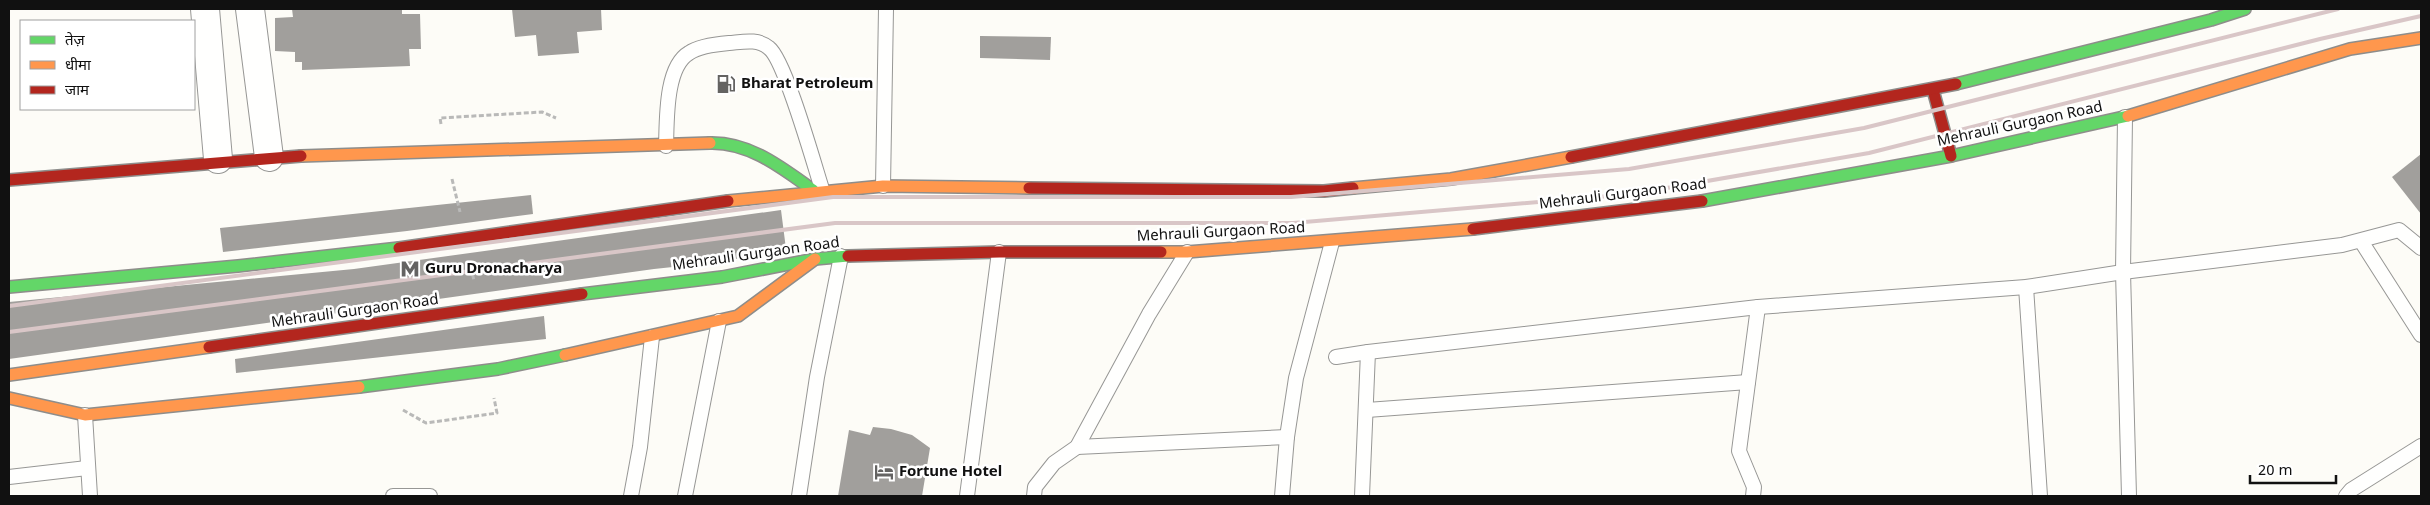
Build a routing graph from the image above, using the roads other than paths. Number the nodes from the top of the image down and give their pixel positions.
1 (204, 9) edge
2 (250, 9) edge
3 (886, 9) edge
4 (2246, 9) edge
5 (2209, 14) edge
6 (2421, 38) edge
7 (1934, 90) junction
8 (2125, 117) junction
9 (666, 146) junction
10 (269, 156) junction
11 (1951, 156) junction
12 (218, 159) junction
13 (9, 180) edge
14 (883, 186) junction
15 (818, 189) junction
16 (2361, 241) junction
17 (1332, 242) junction
18 (2421, 248) edge
19 (999, 252) junction
20 (1187, 252) junction
21 (841, 256) junction
22 (815, 259) junction
23 (2123, 272) junction
24 (2026, 286) junction
25 (9, 287) edge
26 (1758, 307) junction
27 (718, 322) junction
28 (2421, 336) edge
29 (652, 337) junction
30 (1368, 352) junction
31 (1336, 357) dead end
32 (9, 375) edge
33 (1748, 382) junction
34 (9, 398) edge
35 (1367, 410) junction
36 (85, 415) junction
37 (1287, 437) junction
38 (2421, 446) edge
39 (1077, 447) junction
40 (87, 468) junction
41 (9, 477) edge
42 (90, 496) edge
43 (393, 496) edge
44 (430, 496) edge
45 (631, 496) edge
46 (685, 496) edge
47 (799, 496) edge
48 (967, 496) edge
49 (1034, 496) edge
50 (1282, 496) edge
51 (1362, 496) edge
52 (1753, 496) edge
53 (2040, 496) edge
54 (2128, 496) edge
55 (2346, 496) edge

1 - 12 street
2 - 10 street
3 - 14 lane
4 - 5 main road
5 - 7 main road
6 - 8 main road, Mehrauli Gurgaon Road
7 - 11 main road
7 - 14 main road
8 - 11 main road, Mehrauli Gurgaon Road
8 - 23 lane
9 - 10 main road
9 - 15 main road
9 - 15 lane
10 - 12 main road
11 - 17 main road, Mehrauli Gurgaon Road
12 - 13 main road
14 - 15 main road
15 - 25 main road
16 - 18 lane
16 - 23 lane
16 - 28 lane
17 - 20 main road, Mehrauli Gurgaon Road
17 - 37 lane
19 - 20 main road, Mehrauli Gurgaon Road
19 - 21 main road, Mehrauli Gurgaon Road
19 - 48 lane
20 - 39 lane
21 - 22 main road, Mehrauli Gurgaon Road
21 - 47 lane
22 - 27 main road
22 - 32 main road, Mehrauli Gurgaon Road
23 - 24 lane
23 - 54 lane
24 - 26 lane
24 - 53 lane
26 - 30 lane
26 - 33 lane
27 - 29 main road
27 - 46 lane
29 - 36 main road
29 - 45 lane
30 - 31 lane
30 - 35 lane
33 - 35 lane
33 - 52 lane
34 - 36 main road
35 - 51 lane
36 - 40 lane
37 - 39 lane
37 - 50 lane
38 - 55 lane
39 - 49 lane
40 - 41 lane
40 - 42 lane
43 - 44 lane

